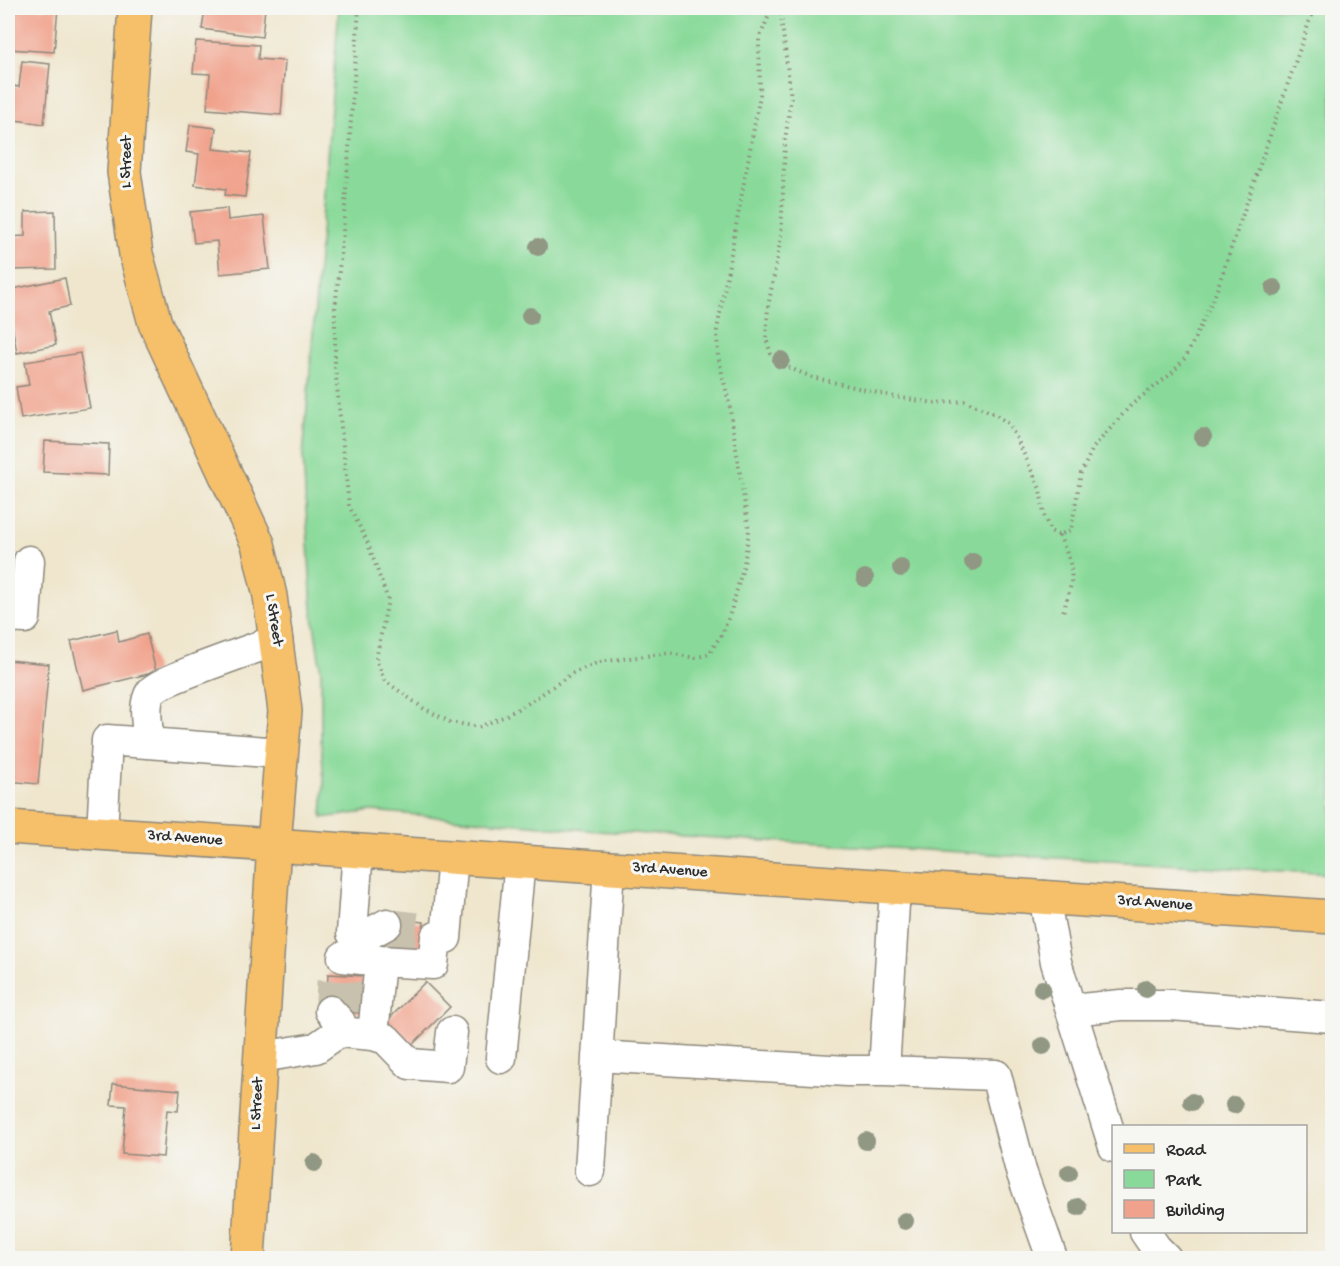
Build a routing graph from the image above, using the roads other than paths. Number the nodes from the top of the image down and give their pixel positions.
1 (135, 8) edge
2 (29, 561) dead end
3 (8, 617) edge
4 (276, 640) junction
5 (148, 743) junction
6 (281, 753) junction
7 (8, 827) edge
8 (102, 833) junction
9 (274, 844) junction
10 (358, 850) junction
11 (453, 856) junction
12 (520, 861) junction
13 (609, 867) junction
14 (895, 887) junction
15 (1044, 896) junction
16 (1332, 917) edge
17 (360, 952) junction
18 (1071, 1010) junction
19 (1332, 1017) edge
20 (452, 1032) dead end
21 (373, 1035) junction
22 (597, 1056) junction
23 (261, 1057) junction
24 (501, 1058) dead end
25 (884, 1071) junction
26 (1112, 1144) edge
27 (590, 1171) dead end
28 (1146, 1233) edge
29 (248, 1258) edge
30 (1052, 1258) edge
31 (1166, 1258) edge

1 - 4 main road, L Street
2 - 3 lane
4 - 5 lane
4 - 6 main road, L Street
5 - 6 lane
5 - 8 lane
6 - 9 main road, L Street
7 - 8 main road, 3rd Avenue
8 - 9 main road, 3rd Avenue
9 - 10 main road, 3rd Avenue
9 - 23 main road, L Street
10 - 11 main road, 3rd Avenue
10 - 17 lane
11 - 12 main road, 3rd Avenue
11 - 17 lane
12 - 13 main road, 3rd Avenue
12 - 24 lane
13 - 14 main road, 3rd Avenue
13 - 22 lane
14 - 15 main road, 3rd Avenue
14 - 25 lane
15 - 16 main road, 3rd Avenue
15 - 18 lane
17 - 21 lane
18 - 19 lane
18 - 26 lane
20 - 21 lane
21 - 23 lane
22 - 25 lane
22 - 27 lane
23 - 29 main road, L Street
25 - 30 lane
28 - 31 lane

